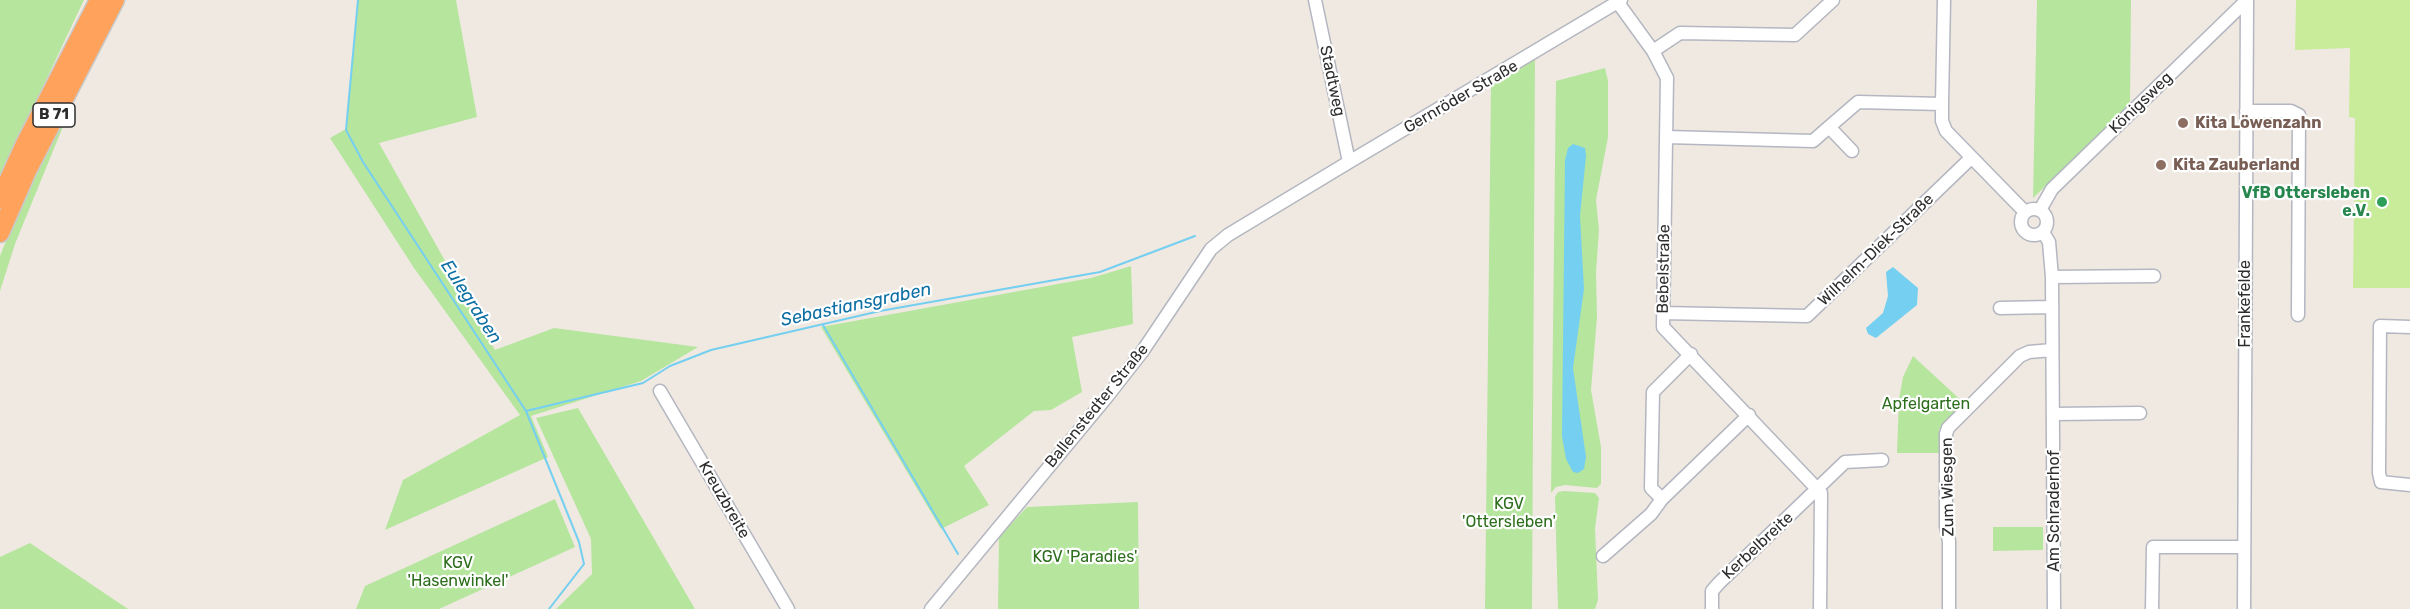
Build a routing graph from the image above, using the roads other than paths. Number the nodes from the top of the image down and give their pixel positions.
1 (99, 0) edge
2 (115, 0) edge
3 (1316, 0) edge
4 (1833, 0) edge
5 (1944, 0) edge
6 (2247, 0) edge
7 (1619, 1) edge
8 (1653, 51) junction
9 (1942, 104) junction
10 (2246, 111) junction
11 (1828, 127) junction
12 (1667, 137) junction
13 (1852, 151) dead end
14 (1971, 158) junction
15 (1349, 162) junction
16 (1299, 193) joint
17 (0, 199) edge
18 (2040, 210) junction
19 (2025, 212) junction
20 (2043, 232) junction
21 (0, 233) edge
22 (2154, 276) dead end
23 (2052, 277) junction
24 (2052, 307) junction
25 (2000, 308) dead end
26 (1663, 313) junction
27 (2298, 315) dead end
28 (2410, 327) edge
29 (2052, 350) junction
30 (1692, 354) junction
31 (660, 391) dead end
32 (2140, 413) dead end
33 (2054, 414) junction
34 (1749, 415) junction
35 (1882, 460) dead end
36 (2410, 485) edge
37 (1818, 489) junction
38 (1662, 500) junction
39 (2244, 547) junction
40 (1603, 556) dead end
41 (788, 609) edge
42 (931, 609) edge
43 (1712, 609) edge
44 (1820, 609) edge
45 (1949, 609) edge
46 (2054, 609) edge
47 (2152, 609) edge
48 (2244, 609) edge

1 - 17 highway, B 71
2 - 21 highway, B 71
3 - 15 street, Stadtweg
4 - 8 street
5 - 9 street
6 - 10 street, Frankefelde
6 - 18 street, Königsweg
7 - 8 street, Bebelstraße
7 - 15 street, Gernröder Straße
8 - 12 street, Bebelstraße
9 - 11 street
9 - 14 street
10 - 27 street
10 - 39 street, Frankefelde
11 - 12 street
11 - 13 street
12 - 26 street, Bebelstraße
14 - 19 street
14 - 26 street, Wilhelm-Diek-Straße
15 - 16 street, Gernröder Straße
16 - 42 street, Ballenstedter Straße
18 - 19 street
18 - 20 street, Am Schraderhof
19 - 20 street
20 - 23 street, Am Schraderhof
22 - 23 street
23 - 24 street, Am Schraderhof
24 - 25 street
24 - 29 street, Am Schraderhof
26 - 30 street, Bebelstraße
28 - 36 street
29 - 33 street, Am Schraderhof
29 - 45 street, Zum Wiesgen
30 - 34 street, Bebelstraße
30 - 38 street
31 - 41 street, Kreuzbreite
32 - 33 street
33 - 46 street, Am Schraderhof
34 - 37 street, Bebelstraße
34 - 38 street
35 - 37 street
37 - 43 street, Kerbelbreite
37 - 44 street
38 - 40 street
39 - 47 street
39 - 48 street, Frankefelde

